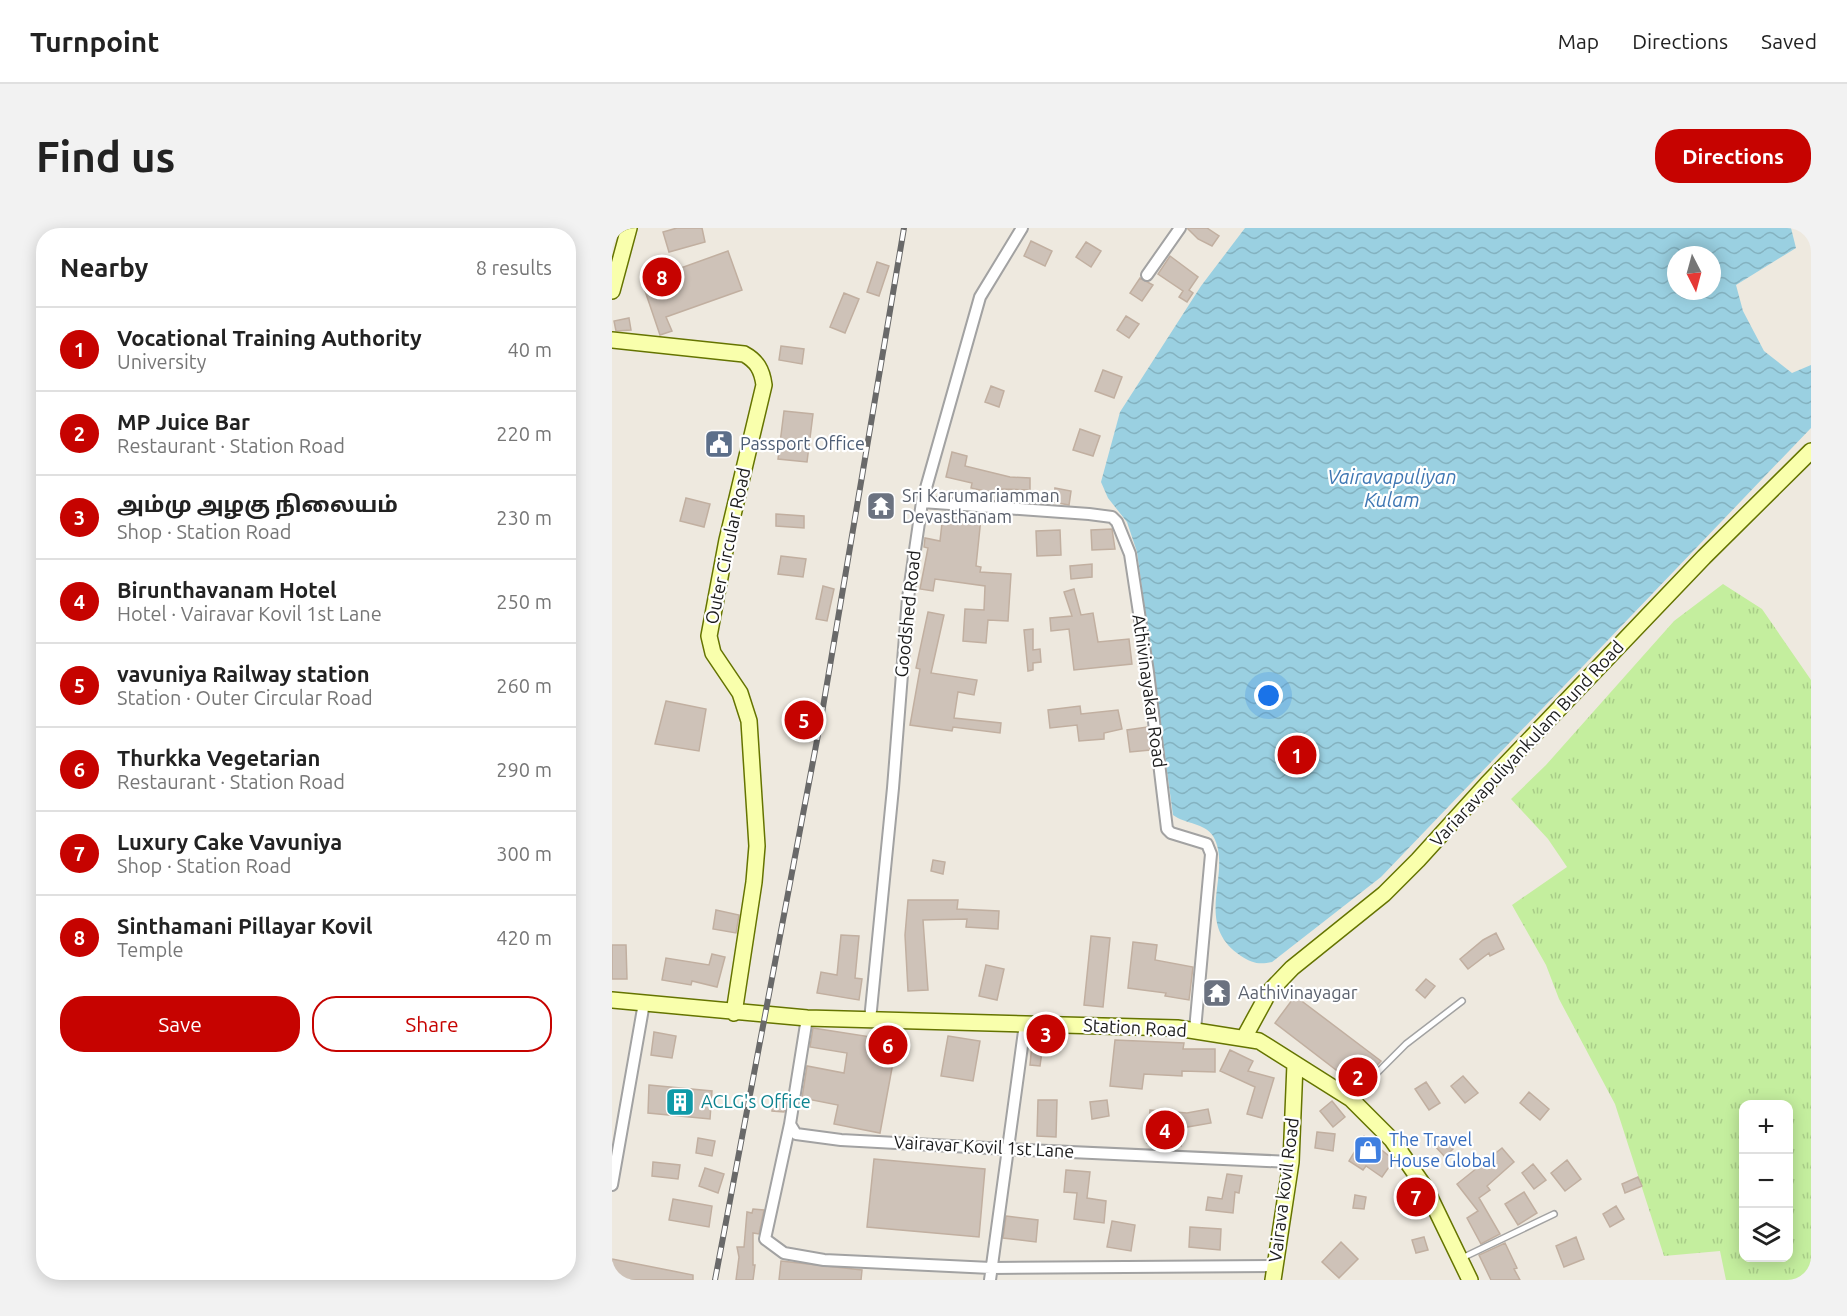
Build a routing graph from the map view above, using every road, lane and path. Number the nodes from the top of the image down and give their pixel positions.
1 (628, 228) edge
2 (1022, 228) edge
3 (1180, 228) edge
4 (1147, 275) dead end
5 (612, 291) edge
6 (612, 340) edge
7 (1811, 451) edge
8 (922, 502) junction
9 (612, 1000) edge
10 (1462, 1000) dead end
11 (644, 1004) junction
12 (734, 1013) junction
13 (807, 1018) junction
14 (870, 1020) junction
15 (1025, 1024) junction
16 (1195, 1030) junction
17 (1245, 1036) junction
18 (1295, 1064) junction
19 (1350, 1099) junction
20 (790, 1125) junction
21 (1007, 1149) junction
22 (1291, 1162) junction
23 (612, 1185) edge
24 (1554, 1214) dead end
25 (1460, 1258) junction
26 (1274, 1273) edge
27 (991, 1274) edge
28 (1470, 1280) edge

1 - 5 street
2 - 8 street, Goodshed Road
3 - 4 street
6 - 12 street, Outer Circular Road
7 - 17 street, Variaravapuliyankulam Bund Road
8 - 14 street, Goodshed Road
8 - 16 street, Athivinayakar Road
9 - 11 street, Station Road
10 - 19 lane
11 - 12 street, Station Road
11 - 23 street
12 - 13 street, Station Road
13 - 14 street, Station Road
13 - 20 street
14 - 15 street, Station Road
15 - 16 street, Station Road
15 - 21 street
16 - 17 street, Station Road
17 - 18 street, Station Road
18 - 19 street, Station Road
18 - 22 street, Vairava kovil Road
19 - 25 street, Station Road
20 - 21 street, Vairavar Kovil 1st Lane
20 - 27 street
21 - 22 street, Vairavar Kovil 1st Lane
21 - 27 street
22 - 26 street, Vairava kovil Road
24 - 25 lane
25 - 28 street, Station Road
26 - 27 street

